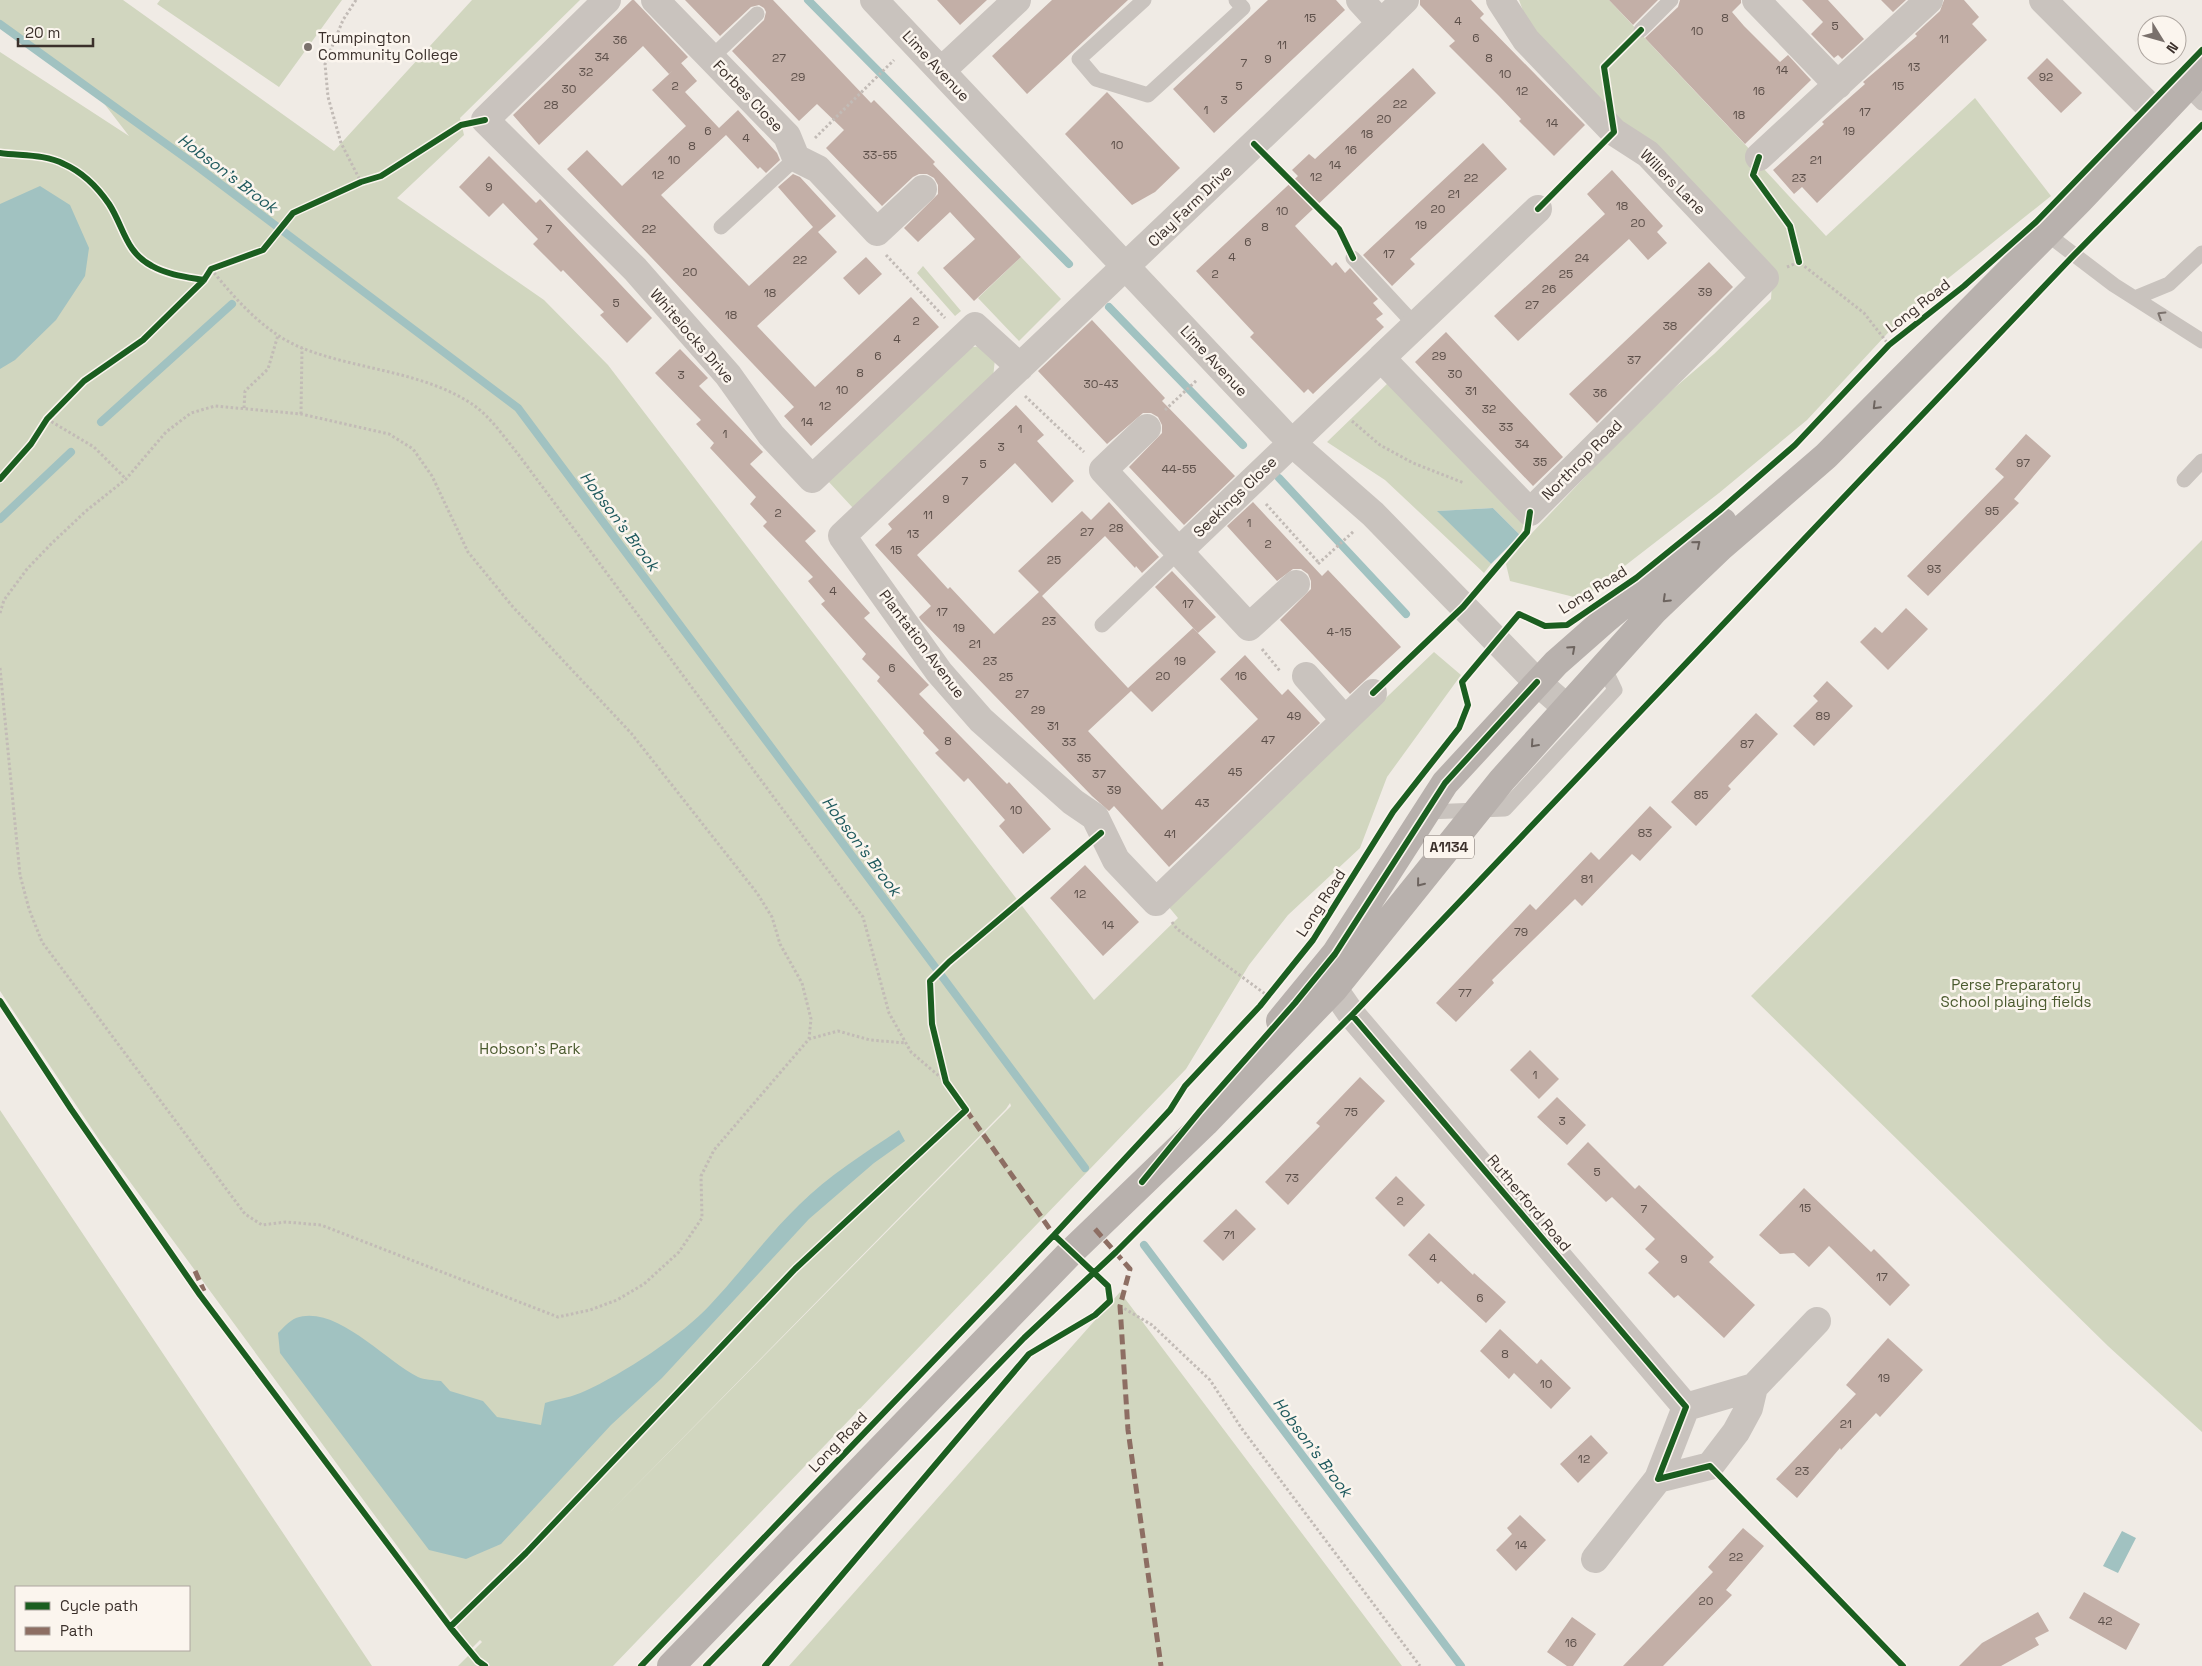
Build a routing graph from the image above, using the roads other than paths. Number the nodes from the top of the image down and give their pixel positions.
1 (607, 0) edge
2 (655, 0) edge
3 (874, 0) edge
4 (1017, 0) edge
5 (1144, 0) edge
6 (1360, 0) edge
7 (1405, 0) edge
8 (1500, 0) edge
9 (1671, 0) edge
10 (1756, 0) edge
11 (1929, 0) edge
12 (2043, 0) edge
13 (1243, 2) edge
14 (756, 14) dead end
15 (1381, 23) junction
16 (1641, 30) dead end
17 (711, 58) junction
18 (942, 72) junction
19 (1838, 86) junction
20 (2197, 87) edge
21 (2159, 116) junction
22 (1759, 157) dead end
23 (796, 158) junction
24 (923, 189) dead end
25 (1538, 208) dead end
26 (721, 227) dead end
27 (2040, 241) junction
28 (2202, 253) edge
29 (1353, 258) dead end
30 (1126, 267) junction
31 (1765, 278) joint
32 (2135, 298) junction
33 (1416, 326) junction
34 (2202, 340) edge
35 (1381, 358) junction
36 (1014, 373) junction
37 (1147, 428) dead end
38 (1292, 444) junction
39 (2202, 461) edge
40 (2184, 480) dead end
41 (1179, 551) junction
42 (1296, 584) dead end
43 (1102, 625) dead end
44 (1604, 667) junction
45 (1306, 676) road end
46 (1537, 682) junction
47 (1373, 693) road end
48 (1567, 708) junction
49 (1345, 720) junction
50 (1478, 811) junction
51 (1427, 812) junction
52 (1334, 989) junction
53 (1142, 1182) junction
54 (1817, 1321) dead end
55 (1754, 1388) junction
56 (1686, 1407) junction
57 (1658, 1479) junction
58 (1595, 1559) dead end
59 (671, 1666) edge

1 - 36 street, Whitelocks Drive
2 - 17 street, Forbes Close
3 - 18 street, Lime Avenue
4 - 18 street
5 - 13 lane
6 - 15 street
7 - 15 street, Clay Farm Drive
8 - 31 street, Willers Lane
9 - 16 lane
10 - 19 street
11 - 19 street
12 - 21 street
14 - 17 lane
15 - 30 street, Clay Farm Drive
17 - 23 street, Forbes Close
18 - 30 street, Lime Avenue
19 - 22 street
20 - 21 main road, Long Road / A1134
21 - 27 main road, Long Road / A1134
23 - 24 street
23 - 26 lane
25 - 33 street
27 - 32 lane
27 -> 44 main road, Long Road / A1134
46 -> 27 main road, Long Road / A1134
28 - 32 lane
29 - 33 lane
30 - 36 street, Plantation Avenue
30 - 38 street, Lime Avenue
31 - 35 street, Northrop Road
34 -> 32 lane
33 - 35 street
35 - 38 street
36 - 49 street, Plantation Avenue
37 - 41 street
38 - 41 street, Seekings Close
38 - 46 street, Lime Avenue
39 - 40 lane
41 - 42 street
41 - 43 lane
44 - 48 main road, Long Road / A1134
44 - 50 lane
45 - 49 street
46 - 48 street, Lime Avenue
46 - 51 main road, Long Road / A1134
47 - 49 street
48 -> 50 main road, Long Road / A1134
50 - 51 lane
50 -> 52 main road, Long Road / A1134
51 - 53 main road, Long Road / A1134
52 - 53 main road, Long Road / A1134
52 - 56 street, Rutherford Road
53 - 59 main road, Long Road / A1134
54 - 55 street
55 - 56 street
55 - 57 street
56 - 57 street
57 - 58 street

